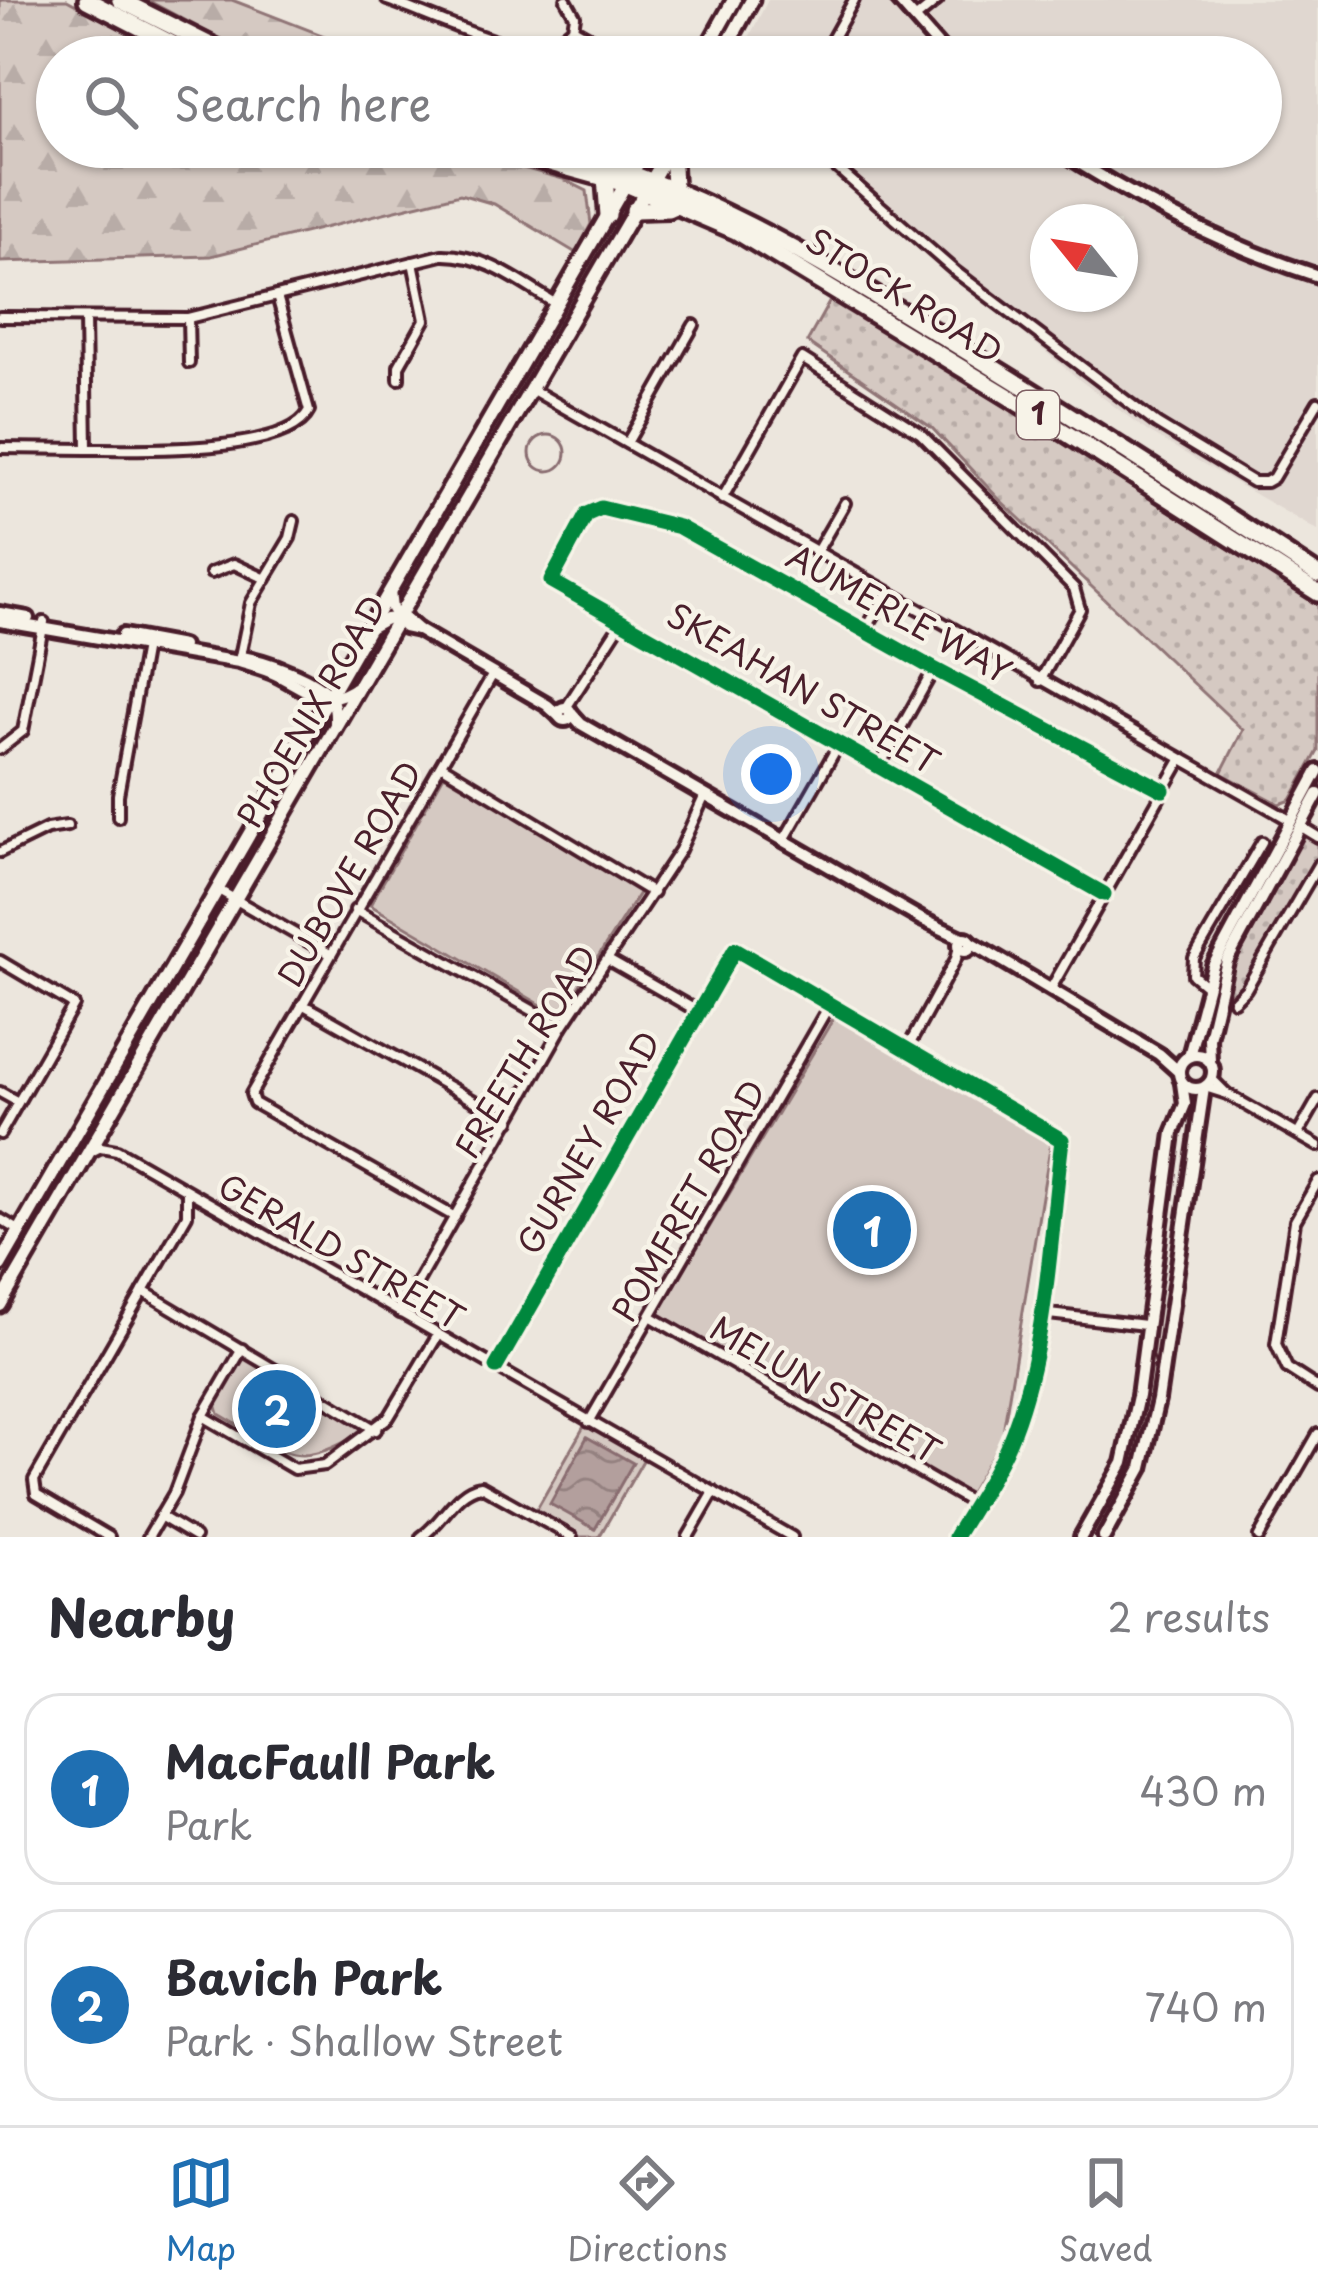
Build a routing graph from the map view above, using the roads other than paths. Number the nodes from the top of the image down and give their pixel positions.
1 (87, 0) edge
2 (120, 0) edge
3 (387, 0) edge
4 (566, 0) edge
5 (734, 0) edge
6 (752, 0) edge
7 (854, 0) edge
8 (898, 0) edge
9 (938, 0) edge
10 (414, 4) edge
11 (916, 18) junction
12 (573, 28) junction
13 (157, 36) edge
14 (192, 36) edge
15 (483, 36) edge
16 (561, 36) edge
17 (587, 36) edge
18 (714, 36) edge
19 (732, 36) edge
20 (834, 36) edge
21 (931, 36) edge
22 (593, 168) edge
23 (598, 168) edge
24 (607, 168) edge
25 (635, 168) edge
26 (659, 168) edge
27 (674, 168) edge
28 (838, 168) edge
29 (1087, 168) edge
30 (603, 170) junction
31 (629, 178) junction
32 (649, 185) junction
33 (676, 195) junction
34 (634, 210) junction
35 (608, 215) junction
36 (413, 262) junction
37 (1318, 276) edge
38 (277, 296) junction
39 (556, 304) junction
40 (0, 317) edge
41 (85, 318) junction
42 (188, 318) junction
43 (694, 325) dead end
44 (190, 363) dead end
45 (399, 379) dead end
46 (531, 389) junction
47 (1318, 402) edge
48 (627, 443) junction
49 (0, 448) edge
50 (87, 449) junction
51 (722, 499) junction
52 (845, 503) dead end
53 (601, 508) joint
54 (294, 521) dead end
55 (816, 553) junction
56 (211, 573) dead end
57 (1318, 574) edge
58 (266, 579) junction
59 (390, 591) junction
60 (1318, 592) edge
61 (886, 593) junction
62 (0, 617) edge
63 (398, 617) junction
64 (622, 621) junction
65 (44, 625) junction
66 (368, 629) junction
67 (865, 631) junction
68 (146, 643) junction
69 (239, 659) junction
70 (934, 669) junction
71 (494, 674) junction
72 (1040, 681) junction
73 (360, 684) junction
74 (330, 697) junction
75 (568, 715) junction
76 (335, 726) junction
77 (839, 744) junction
78 (2, 745) edge
79 (1180, 760) junction
80 (441, 765) junction
81 (879, 767) junction
82 (1318, 771) edge
83 (1163, 790) junction
84 (1318, 794) edge
85 (708, 797) junction
86 (118, 817) dead end
87 (1295, 823) junction
88 (67, 826) dead end
89 (1318, 837) edge
90 (784, 840) junction
91 (1262, 842) dead end
92 (0, 852) edge
93 (1318, 865) edge
94 (217, 889) junction
95 (653, 893) junction
96 (1104, 894) junction
97 (236, 899) junction
98 (355, 910) junction
99 (963, 946) junction
100 (329, 955) junction
101 (608, 960) junction
102 (0, 961) edge
103 (1206, 986) junction
104 (1050, 992) junction
105 (1234, 1001) dead end
106 (302, 1004) junction
107 (830, 1004) junction
108 (699, 1012) junction
109 (562, 1027) junction
110 (907, 1049) junction
111 (1210, 1061) junction
112 (1183, 1068) junction
113 (1207, 1084) junction
114 (0, 1092) edge
115 (1318, 1099) edge
116 (18, 1102) junction
117 (509, 1121) junction
118 (106, 1123) junction
119 (0, 1134) edge
120 (1298, 1134) junction
121 (1318, 1146) edge
122 (117, 1150) junction
123 (88, 1153) junction
124 (1318, 1181) edge
125 (188, 1191) junction
126 (212, 1205) junction
127 (187, 1215) junction
128 (455, 1217) junction
129 (0, 1219) edge
130 (20, 1231) junction
131 (0, 1265) edge
132 (143, 1292) junction
133 (0, 1305) edge
134 (1040, 1312) junction
135 (400, 1313) junction
136 (652, 1317) junction
137 (1145, 1325) junction
138 (438, 1335) junction
139 (242, 1349) junction
140 (496, 1367) junction
141 (1318, 1388) edge
142 (1138, 1396) junction
143 (1157, 1400) junction
144 (203, 1416) junction
145 (589, 1422) junction
146 (376, 1430) junction
147 (1318, 1434) edge
148 (1307, 1454) junction
149 (1318, 1460) edge
150 (714, 1492) junction
151 (974, 1504) junction
152 (160, 1516) junction
153 (570, 1536) edge
154 (109, 1537) edge
155 (148, 1537) edge
156 (195, 1537) edge
157 (421, 1537) edge
158 (688, 1537) edge
159 (792, 1537) edge
160 (955, 1537) edge
161 (1081, 1537) edge
162 (1104, 1537) edge
163 (1259, 1537) edge

1 - 13 highway
2 - 14 highway
3 - 10 street
4 - 12 street
5 - 18 main road
6 - 19 main road
7 - 20 street
8 - 11 street
9 - 11 street
10 - 15 street
11 - 21 street
12 - 16 street
12 - 17 street
22 - 30 highway, STOCK ROAD / 1
23 - 30 highway, STOCK ROAD / 1
24 - 30 highway
25 - 31 main road, PHOENIX ROAD
26 - 32 main road, PHOENIX ROAD
27 - 33 highway
28 - 47 street
29 - 37 street
30 - 31 highway, STOCK ROAD / 1
30 - 35 highway
31 - 32 highway, STOCK ROAD / 1
31 - 35 main road, PHOENIX ROAD
32 - 33 highway, STOCK ROAD / 1
32 - 34 main road, PHOENIX ROAD
33 - 34 highway
33 - 57 highway, STOCK ROAD / 1
33 - 60 highway, STOCK ROAD / 1
34 - 46 main road, PHOENIX ROAD
35 - 39 main road, PHOENIX ROAD
36 - 38 street
36 - 39 street
36 - 45 street
38 - 42 street
38 - 50 street
39 - 59 main road, PHOENIX ROAD
40 - 41 street
41 - 42 street
41 - 50 street
42 - 44 street
43 - 48 street
46 - 48 street
46 - 63 main road, PHOENIX ROAD
48 - 51 street
49 - 50 street
51 - 55 street
51 - 72 street
52 - 55 street
53 - 64 street, SKEAHAN STREET
53 - 67 street, AUMERLE WAY
54 - 58 street
55 - 61 street
56 - 58 street
58 - 69 street
59 - 63 street
59 - 66 main road, PHOENIX ROAD
61 - 67 street
61 - 72 street
62 - 65 street
63 - 66 street
63 - 71 street
63 - 73 main road, PHOENIX ROAD
64 - 75 street
64 - 77 street, SKEAHAN STREET
65 - 68 street
65 - 78 street
66 - 74 main road, PHOENIX ROAD
67 - 70 street, AUMERLE WAY
68 - 69 street
68 - 86 street
69 - 74 street
70 - 81 street
70 - 83 street, AUMERLE WAY
71 - 75 street
71 - 80 street, DUBOVE ROAD
72 - 79 street
73 - 74 street
73 - 76 main road, PHOENIX ROAD
74 - 76 street
74 - 94 main road, PHOENIX ROAD
75 - 85 street
76 - 97 main road, PHOENIX ROAD
77 - 81 street, SKEAHAN STREET
77 - 90 street
79 - 83 street
79 - 87 street
80 - 95 street
80 - 98 street, DUBOVE ROAD
81 - 96 street, SKEAHAN STREET
82 - 87 street
83 - 96 street
84 - 87 street
85 - 90 street
85 - 95 street, FREETH ROAD
87 - 89 street
87 - 103 street
87 - 111 street
88 - 92 street
90 - 99 street
91 - 103 street
93 - 105 street
94 - 97 street
94 - 130 main road, PHOENIX ROAD
95 - 101 street, FREETH ROAD
96 - 104 street
97 - 100 street
97 - 118 main road, PHOENIX ROAD
98 - 100 street, DUBOVE ROAD
98 - 109 street
99 - 104 street
99 - 110 street
100 - 106 street, DUBOVE ROAD
101 - 108 street
101 - 109 street, FREETH ROAD
102 - 116 street
103 - 112 street
104 - 112 street
106 - 117 street
106 - 128 street, DUBOVE ROAD
107 - 108 street, GURNEY ROAD
107 - 110 street
107 - 136 street, POMFRET ROAD
108 - 140 street, GURNEY ROAD
109 - 117 street, FREETH ROAD
110 - 134 street
111 - 112 street
111 - 113 street
112 - 113 street
112 - 137 street
113 - 120 street
113 - 143 street
114 - 116 street
115 - 120 street
116 - 119 street
117 - 128 street, FREETH ROAD
118 - 122 street
118 - 123 main road, PHOENIX ROAD
120 - 121 street
122 - 123 street
122 - 125 street, GERALD STREET
123 - 133 main road, PHOENIX ROAD
124 - 141 street
125 - 126 street, GERALD STREET
125 - 127 street
126 - 127 street
126 - 135 street, GERALD STREET
127 - 132 street
128 - 135 street, FREETH ROAD
129 - 130 street
130 - 131 main road, PHOENIX ROAD
132 - 139 street
132 - 154 street
134 - 137 street
134 - 151 street
135 - 138 street, GERALD STREET
136 - 145 street, POMFRET ROAD
136 - 151 street, MELUN STREET
137 - 142 street
138 - 140 street, GERALD STREET
138 - 146 street
139 - 144 street
139 - 146 street
140 - 145 street, GERALD STREET
142 - 143 street
142 - 161 street
143 - 162 street
144 - 146 street
144 - 152 street
145 - 150 street, GERALD STREET
147 - 148 street
148 - 149 street
148 - 163 street
150 - 158 street
150 - 159 street, GERALD STREET
151 - 160 street
152 - 155 street
152 - 156 street
153 - 157 street

